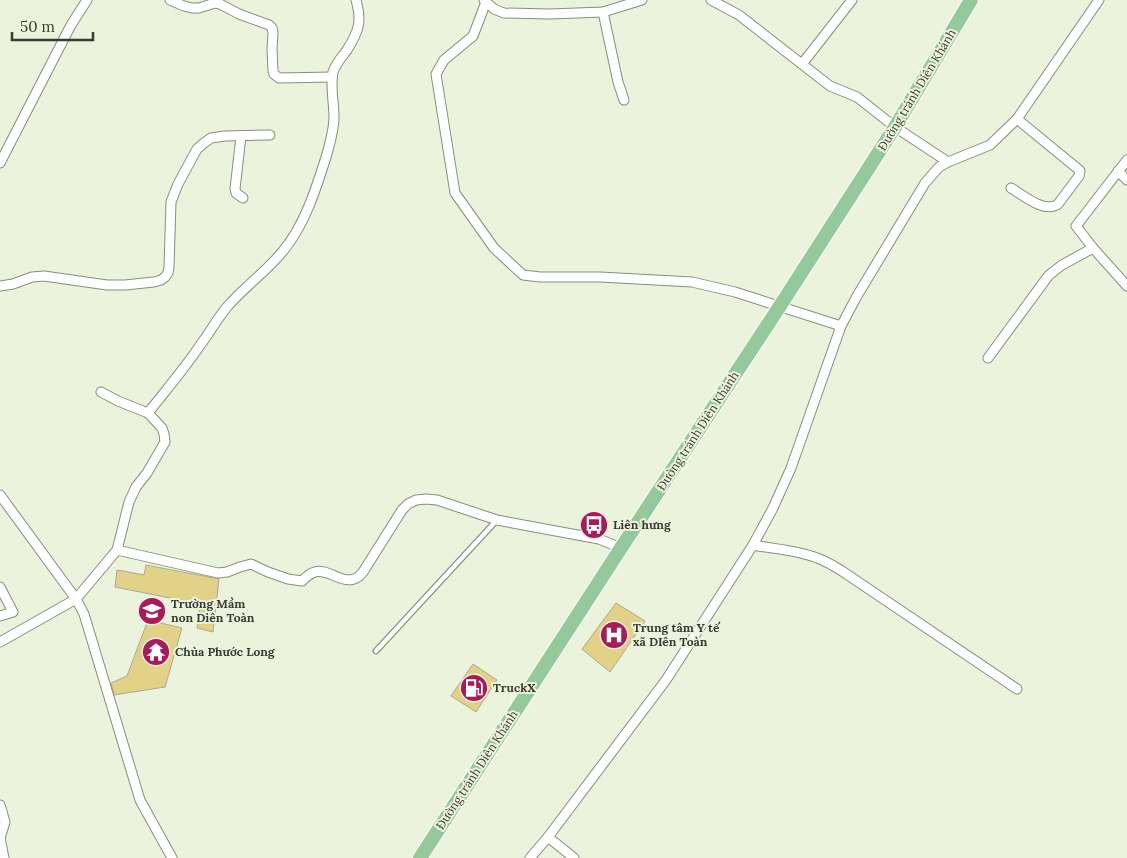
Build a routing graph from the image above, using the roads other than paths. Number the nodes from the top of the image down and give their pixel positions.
1 (87, 0) edge
2 (170, 0) edge
3 (356, 0) edge
4 (642, 0) edge
5 (711, 0) edge
6 (852, 0) edge
7 (971, 0) edge
8 (1099, 0) edge
9 (485, 1) edge
10 (603, 12) junction
11 (802, 64) junction
12 (332, 77) junction
13 (624, 100) dead end
14 (1017, 119) junction
15 (895, 127) junction
16 (270, 135) dead end
17 (241, 136) junction
18 (1127, 160) edge
19 (948, 162) junction
20 (0, 163) edge
21 (1118, 171) junction
22 (1127, 180) edge
23 (1011, 188) dead end
24 (243, 198) dead end
25 (1093, 248) junction
26 (0, 286) edge
27 (1127, 286) edge
28 (780, 306) junction
29 (841, 326) junction
30 (988, 358) dead end
31 (101, 392) dead end
32 (148, 413) junction
33 (0, 495) edge
34 (497, 520) junction
35 (753, 545) junction
36 (621, 548) junction
37 (117, 550) junction
38 (0, 586) edge
39 (76, 599) junction
40 (0, 616) edge
41 (0, 642) edge
42 (376, 651) dead end
43 (1016, 689) dead end
44 (0, 805) edge
45 (548, 837) junction
46 (0, 838) edge
47 (4, 858) edge
48 (172, 858) edge
49 (420, 858) edge
50 (530, 858) edge
51 (574, 858) edge

1 - 20 street
2 - 12 street
3 - 12 street
4 - 10 street
5 - 11 street
6 - 11 street
7 - 15 highway, Đường tránh Diên Khánh
8 - 14 street
9 - 10 street
9 - 28 street
10 - 13 street
11 - 15 street
12 - 32 street
14 - 19 street
14 - 23 street
15 - 19 street
15 - 28 highway, Đường tránh Diên Khánh
16 - 17 street
17 - 24 street
17 - 26 street
18 - 21 street
19 - 29 street
21 - 22 street
21 - 25 street
25 - 27 street
25 - 30 street
28 - 29 street
28 - 36 highway, Đường tránh Diên Khánh
29 - 35 street
31 - 32 street
32 - 37 street
33 - 39 street
34 - 36 street
34 - 37 street
34 - 42 lane
35 - 43 street
35 - 45 street
36 - 49 highway, Đường tránh Diên Khánh
37 - 39 street
38 - 40 street
39 - 41 street
39 - 48 street
44 - 46 street
45 - 50 street
45 - 51 street
46 - 47 street

